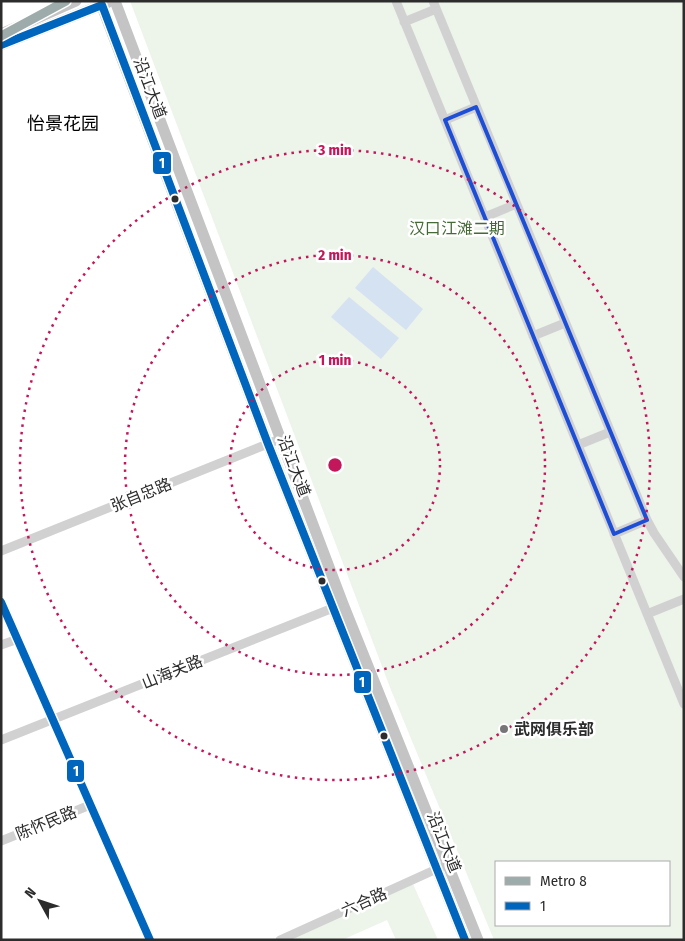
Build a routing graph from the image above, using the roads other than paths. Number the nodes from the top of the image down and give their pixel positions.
1 (76, 1) edge
2 (396, 1) edge
3 (107, 2) edge
4 (434, 5) edge
5 (404, 22) junction
6 (1, 34) edge
7 (1, 45) edge
8 (476, 107) junction
9 (445, 120) junction
10 (516, 204) junction
11 (485, 217) junction
12 (565, 323) junction
13 (533, 336) junction
14 (610, 432) junction
15 (280, 439) junction
16 (268, 444) junction
17 (578, 444) junction
18 (647, 520) junction
19 (614, 534) junction
20 (1, 551) edge
21 (684, 577) edge
22 (684, 599) edge
23 (1, 601) edge
24 (338, 606) junction
25 (647, 614) junction
26 (18, 639) junction
27 (1, 645) edge
28 (683, 703) edge
29 (53, 719) junction
30 (1, 740) edge
31 (90, 804) junction
32 (1, 841) edge
33 (442, 866) junction
34 (150, 940) edge
35 (280, 940) edge
36 (465, 940) edge
37 (478, 940) edge

1 - 6 main road
2 - 5 street
3 - 7 main road
3 - 15 main road, 沿江大道
3 - 16 main road, 沿江大道
4 - 5 street
4 - 8 street
5 - 9 street
8 - 9 street
8 - 10 street
9 - 11 street
10 - 11 street
10 - 12 street
11 - 13 street
12 - 13 street
12 - 14 street
13 - 17 street
14 - 17 street
14 - 18 street
15 - 16 street, 张自忠路
15 - 24 main road, 沿江大道
16 - 20 street, 张自忠路
16 - 24 main road, 沿江大道
17 - 19 street
18 - 19 street
18 - 21 street
19 - 25 street
22 - 25 street
23 - 26 street
24 - 29 street, 山海关路
24 - 33 main road, 沿江大道
25 - 28 street
26 - 27 street
26 - 29 street
29 - 30 street, 山海关路
29 - 31 street
31 - 32 street, 陈怀民路
31 - 34 street
33 - 35 street, 六合路
33 - 36 main road, 沿江大道
33 - 37 main road, 沿江大道

